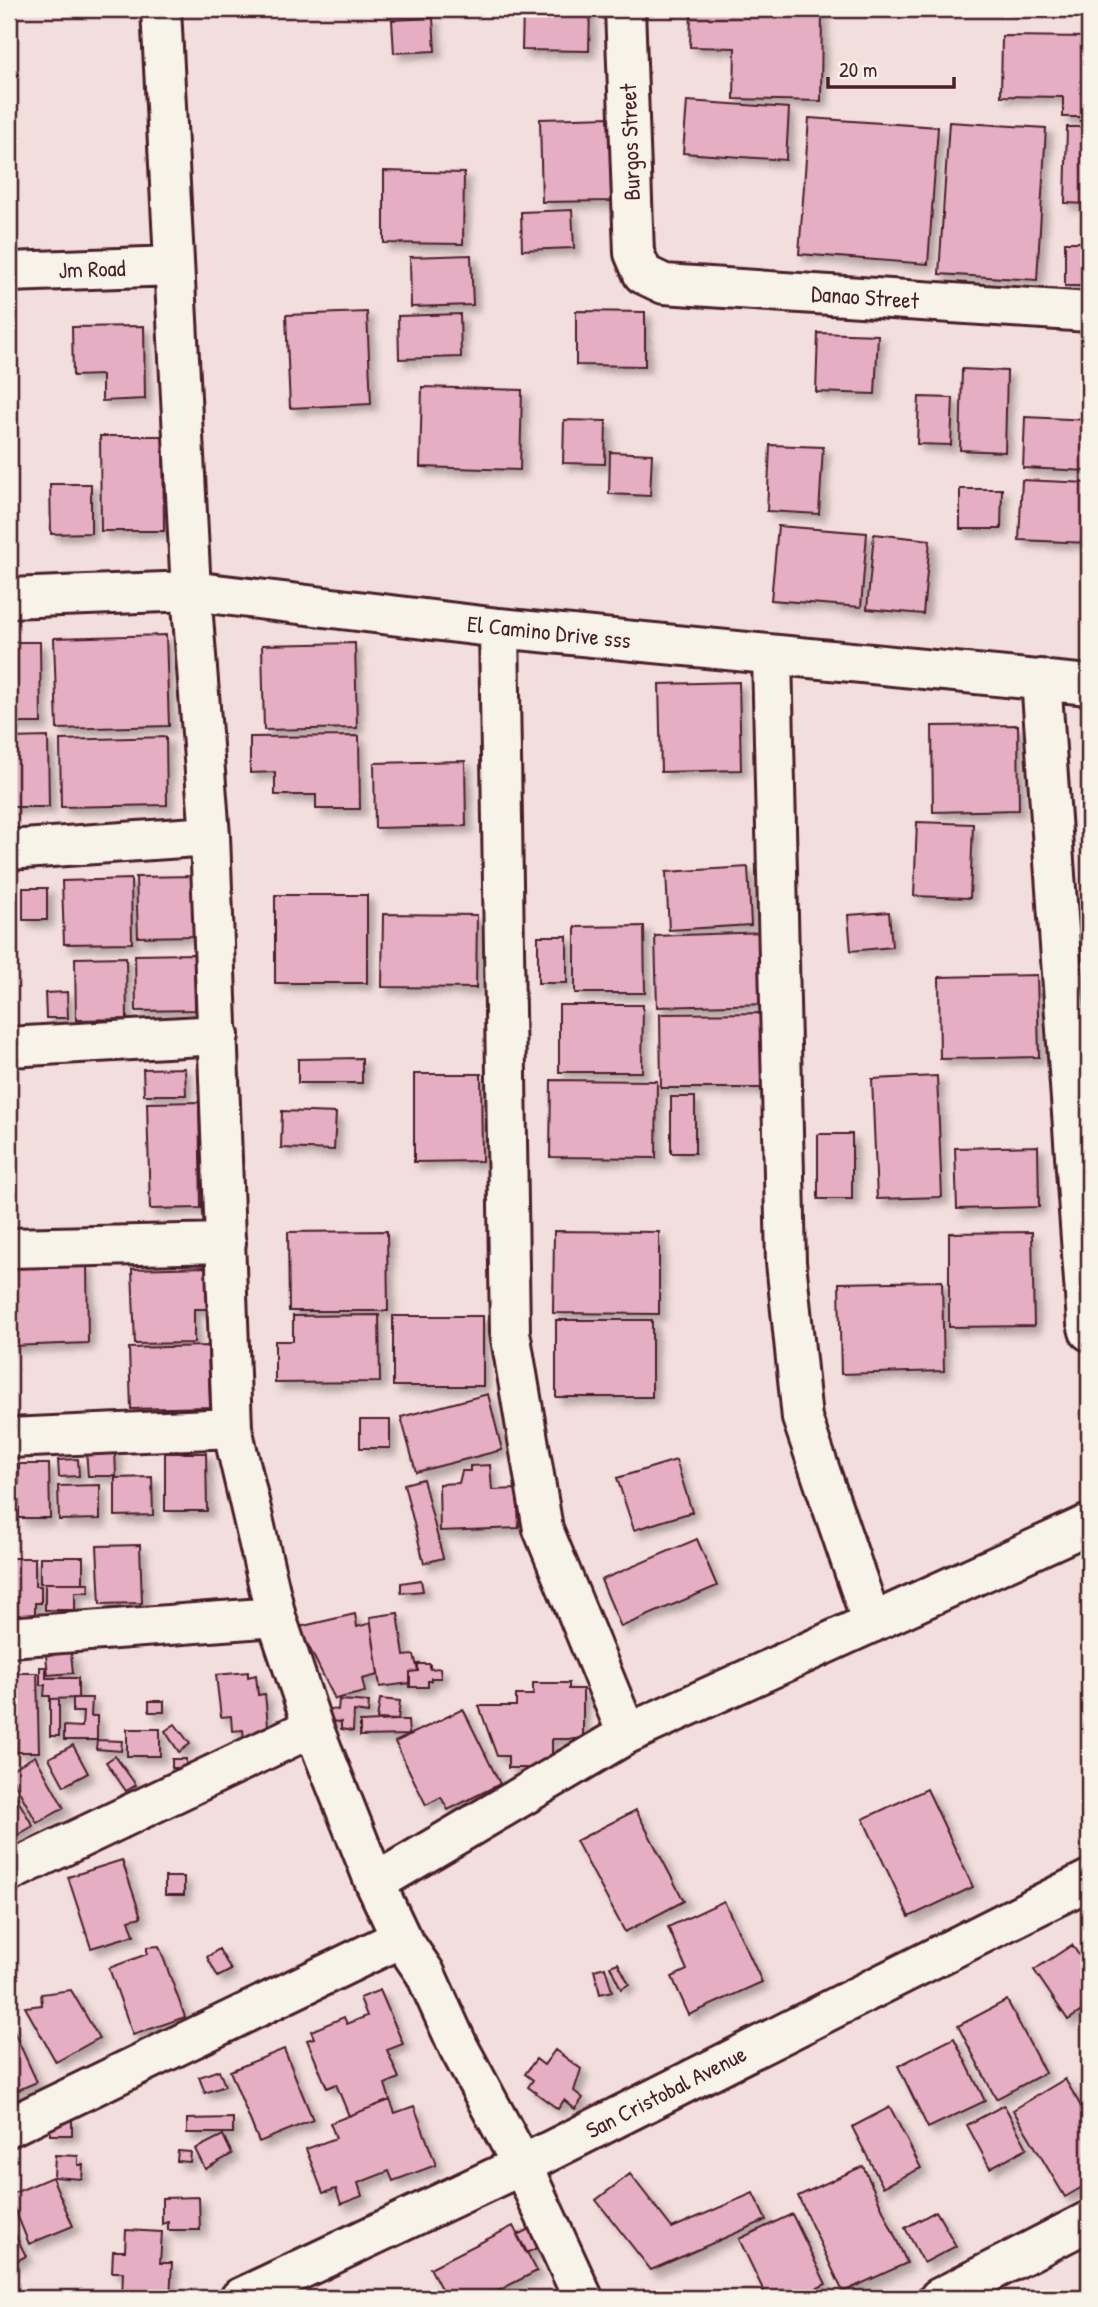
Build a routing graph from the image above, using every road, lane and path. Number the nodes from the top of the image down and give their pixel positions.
1 (161, 9) edge
2 (625, 9) edge
3 (174, 266) junction
4 (9, 272) edge
5 (643, 274) joint
6 (1089, 312) edge
7 (191, 591) junction
8 (9, 598) edge
9 (499, 628) junction
10 (772, 655) junction
11 (1041, 680) junction
12 (1089, 685) edge
13 (210, 836) junction
14 (9, 850) edge
15 (219, 1035) junction
16 (9, 1047) edge
17 (226, 1243) junction
18 (9, 1248) edge
19 (1089, 1331) edge
20 (232, 1428) junction
21 (9, 1438) edge
22 (1089, 1524) edge
23 (276, 1617) junction
24 (872, 1623) junction
25 (9, 1637) edge
26 (313, 1727) junction
27 (628, 1734) junction
28 (9, 1872) edge
29 (1089, 1880) edge
30 (375, 1883) junction
31 (401, 1938) junction
32 (9, 2127) edge
33 (522, 2165) junction
34 (1089, 2221) edge
35 (240, 2298) edge
36 (583, 2298) edge
37 (939, 2298) edge

1 - 3 street
2 - 5 street, Burgos Street
3 - 4 street, Jm Road
3 - 7 street
5 - 6 street, Danao Street
7 - 8 street, El Camino Drive sss
7 - 9 street, El Camino Drive sss
7 - 13 street
9 - 10 street, El Camino Drive sss
9 - 27 street
10 - 11 street, El Camino Drive sss
10 - 24 street
11 - 12 street, El Camino Drive sss
11 - 19 street
13 - 14 street
13 - 15 street
15 - 16 street
15 - 17 street
17 - 18 street
17 - 20 street
20 - 21 street
20 - 23 street
22 - 24 street
23 - 25 street
23 - 26 street
24 - 27 street
26 - 28 street
26 - 30 street
27 - 30 street
29 - 33 street, San Cristobal Avenue
30 - 31 street
31 - 32 street
31 - 33 street
33 - 35 street, San Cristobal Avenue
33 - 36 street
34 - 37 street

